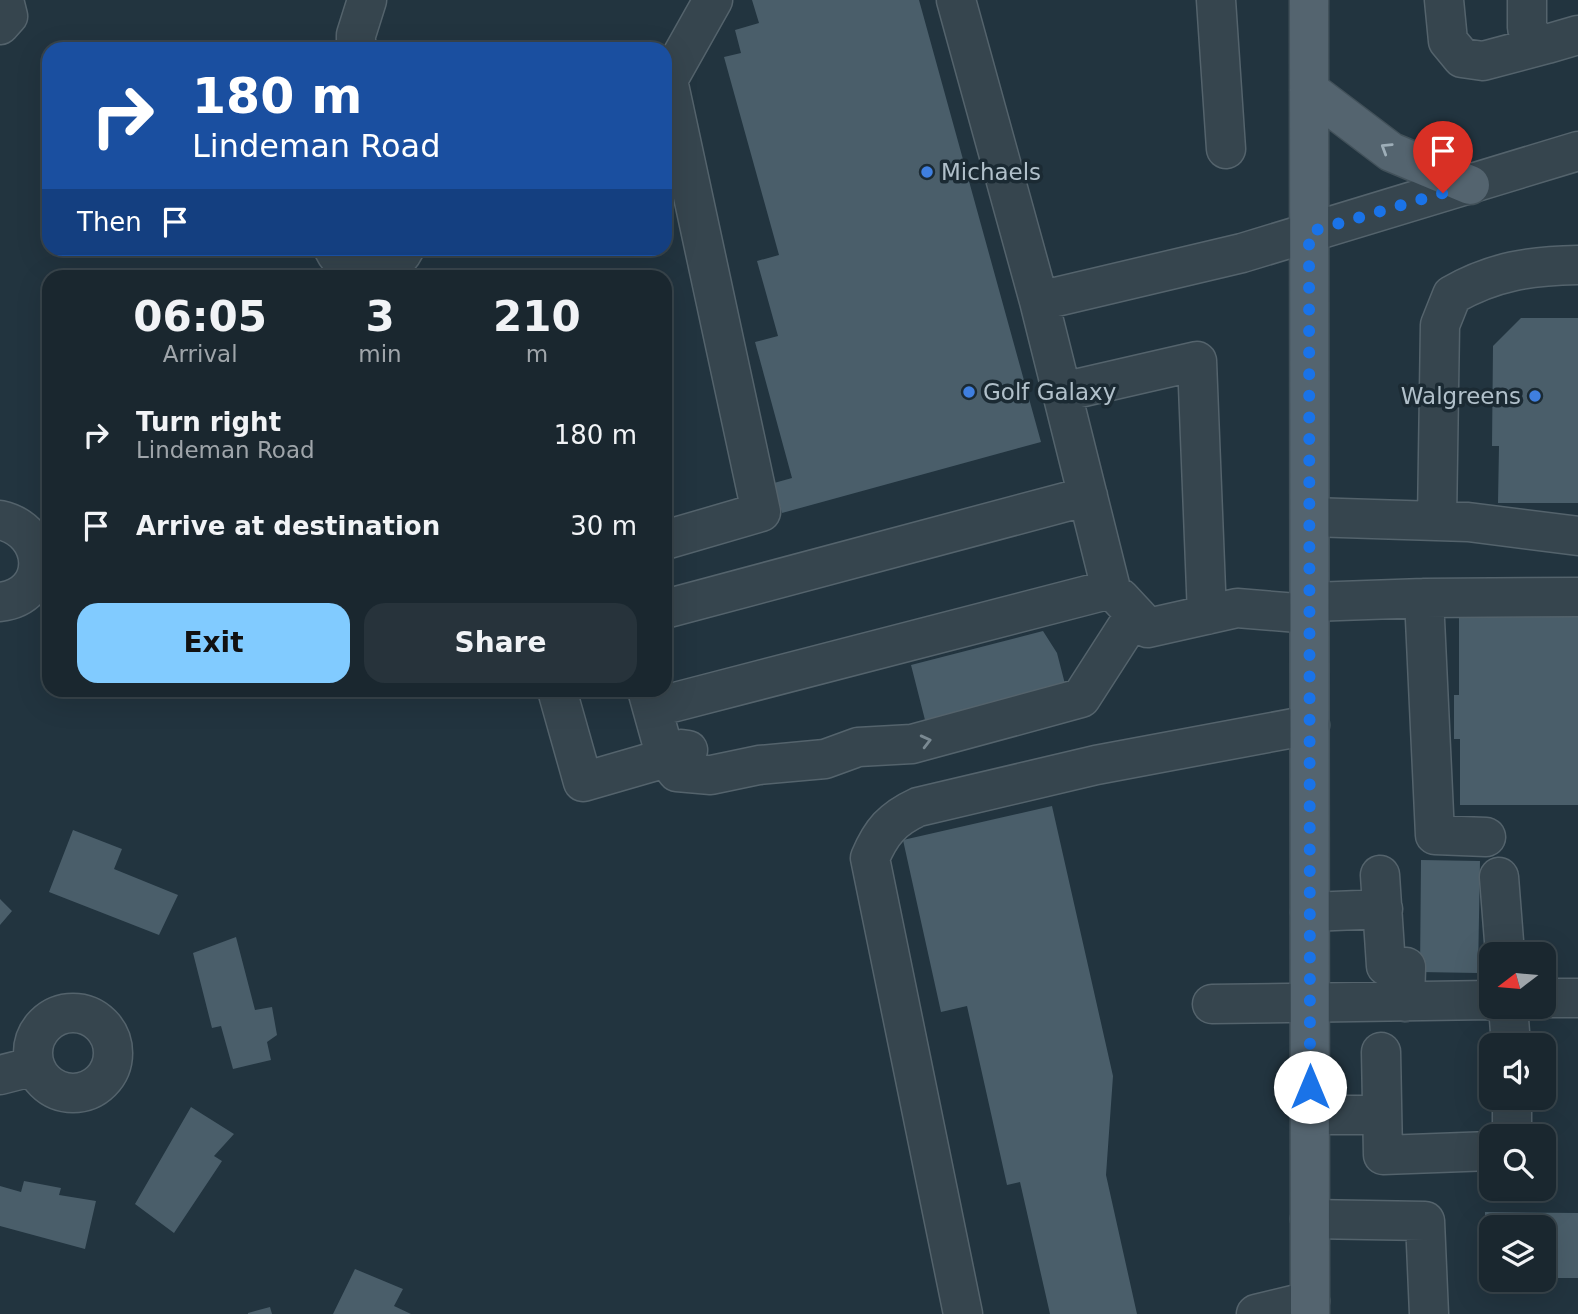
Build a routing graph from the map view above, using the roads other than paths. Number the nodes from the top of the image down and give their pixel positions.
1 (4, 0) edge
2 (367, 0) edge
3 (713, 0) edge
4 (956, 0) edge
5 (1216, 0) edge
6 (1309, 0) edge
7 (1444, 0) edge
8 (1527, 0) edge
9 (0, 25) edge
10 (1563, 40) edge
11 (356, 42) edge
12 (672, 73) edge
13 (1309, 90) junction
14 (672, 99) edge
15 (1226, 149) dead end
16 (1578, 151) edge
17 (1470, 185) junction
18 (1309, 232) junction
19 (340, 256) edge
20 (398, 256) edge
21 (1578, 265) edge
22 (356, 270) edge
23 (381, 270) edge
24 (1039, 301) junction
25 (1062, 393) junction
26 (1088, 496) junction
27 (1310, 517) junction
28 (0, 519) edge
29 (1437, 521) junction
30 (1578, 536) edge
31 (672, 538) edge
32 (1578, 597) edge
33 (1424, 598) junction
34 (0, 602) edge
35 (1123, 602) junction
36 (672, 607) edge
37 (1310, 608) junction
38 (1207, 615) junction
39 (672, 694) edge
40 (559, 697) edge
41 (650, 699) edge
42 (1310, 725) junction
43 (666, 758) junction
44 (1486, 836) dead end
45 (1499, 877) dead end
46 (1310, 912) junction
47 (1503, 942) edge
48 (1556, 998) edge
49 (1578, 998) edge
50 (1479, 1000) edge
51 (1405, 1002) junction
52 (1212, 1004) dead end
53 (1310, 1004) junction
54 (1381, 1052) dead end
55 (1310, 1115) junction
56 (1382, 1115) junction
57 (1479, 1151) edge
58 (1310, 1219) junction
59 (1310, 1308) edge
60 (963, 1314) edge
61 (1256, 1314) edge
62 (1429, 1314) edge

1 - 9 street
2 - 11 street
3 - 12 street
4 - 24 street
5 - 15 street
6 - 13 main road
7 - 10 street
8 - 10 street
17 -> 13 main road
13 - 18 main road
14 - 31 street
16 - 17 street
17 - 18 street
18 - 24 street
18 - 27 main road
19 - 22 street
20 - 23 street
21 - 29 street
24 - 25 street
25 - 26 street
25 - 38 street
26 - 35 street
26 - 36 street
27 - 29 street
27 - 37 main road
28 - 34 street
29 - 30 street
32 - 33 street
33 - 37 street
33 - 44 street
35 - 38 street
35 - 39 street
43 -> 35 street
37 - 38 street
37 - 42 main road
40 - 43 street
41 - 43 street
42 - 46 main road
42 - 60 street
45 - 47 street
46 - 51 street
46 - 53 main road
48 - 49 street
50 - 51 street
51 - 53 street
52 - 53 street
53 - 55 main road
54 - 56 street
55 - 56 street
55 - 58 main road
56 - 57 street
58 - 59 main road
58 - 62 street
59 - 61 street

